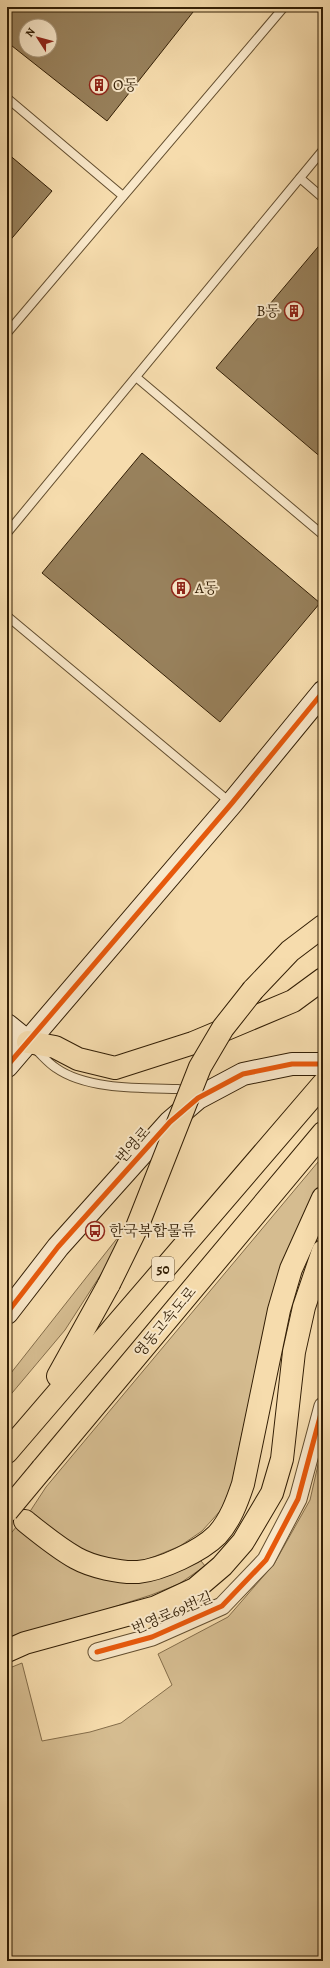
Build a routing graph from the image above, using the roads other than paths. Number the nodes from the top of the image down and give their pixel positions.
1 (284, 7) edge
2 (7, 98) edge
3 (323, 150) edge
4 (300, 178) junction
5 (123, 196) junction
6 (323, 198) edge
7 (7, 333) edge
8 (136, 377) junction
9 (7, 533) edge
10 (323, 535) edge
11 (7, 616) edge
12 (323, 692) edge
13 (232, 803) junction
14 (323, 926) edge
15 (323, 980) edge
16 (7, 1025) edge
17 (28, 1042) junction
18 (323, 1064) edge
19 (7, 1066) edge
20 (318, 1089) edge
21 (198, 1098) junction
22 (323, 1133) edge
23 (323, 1198) edge
24 (323, 1251) edge
25 (7, 1313) edge
26 (323, 1406) edge
27 (30, 1424) junction
28 (10, 1448) edge
29 (16, 1516) edge
30 (7, 1651) edge
31 (97, 1652) dead end

1 - 5 lane
2 - 5 lane
3 - 4 lane
4 - 6 lane
4 - 8 lane
5 - 7 lane
8 - 9 lane
8 - 10 lane
11 - 13 lane
12 - 13 street
13 - 17 street
14 - 27 highway, bridge
15 - 17 highway
16 - 17 street
17 - 19 street
17 - 21 lane
18 - 21 street, 번영로
20 - 27 highway, 50
21 - 25 street, 번영로
22 - 29 highway, 영동고속도로 / 50, bridge
23 - 29 highway
24 - 30 highway
26 - 31 street, 번영로69번길
27 - 28 highway, 50

